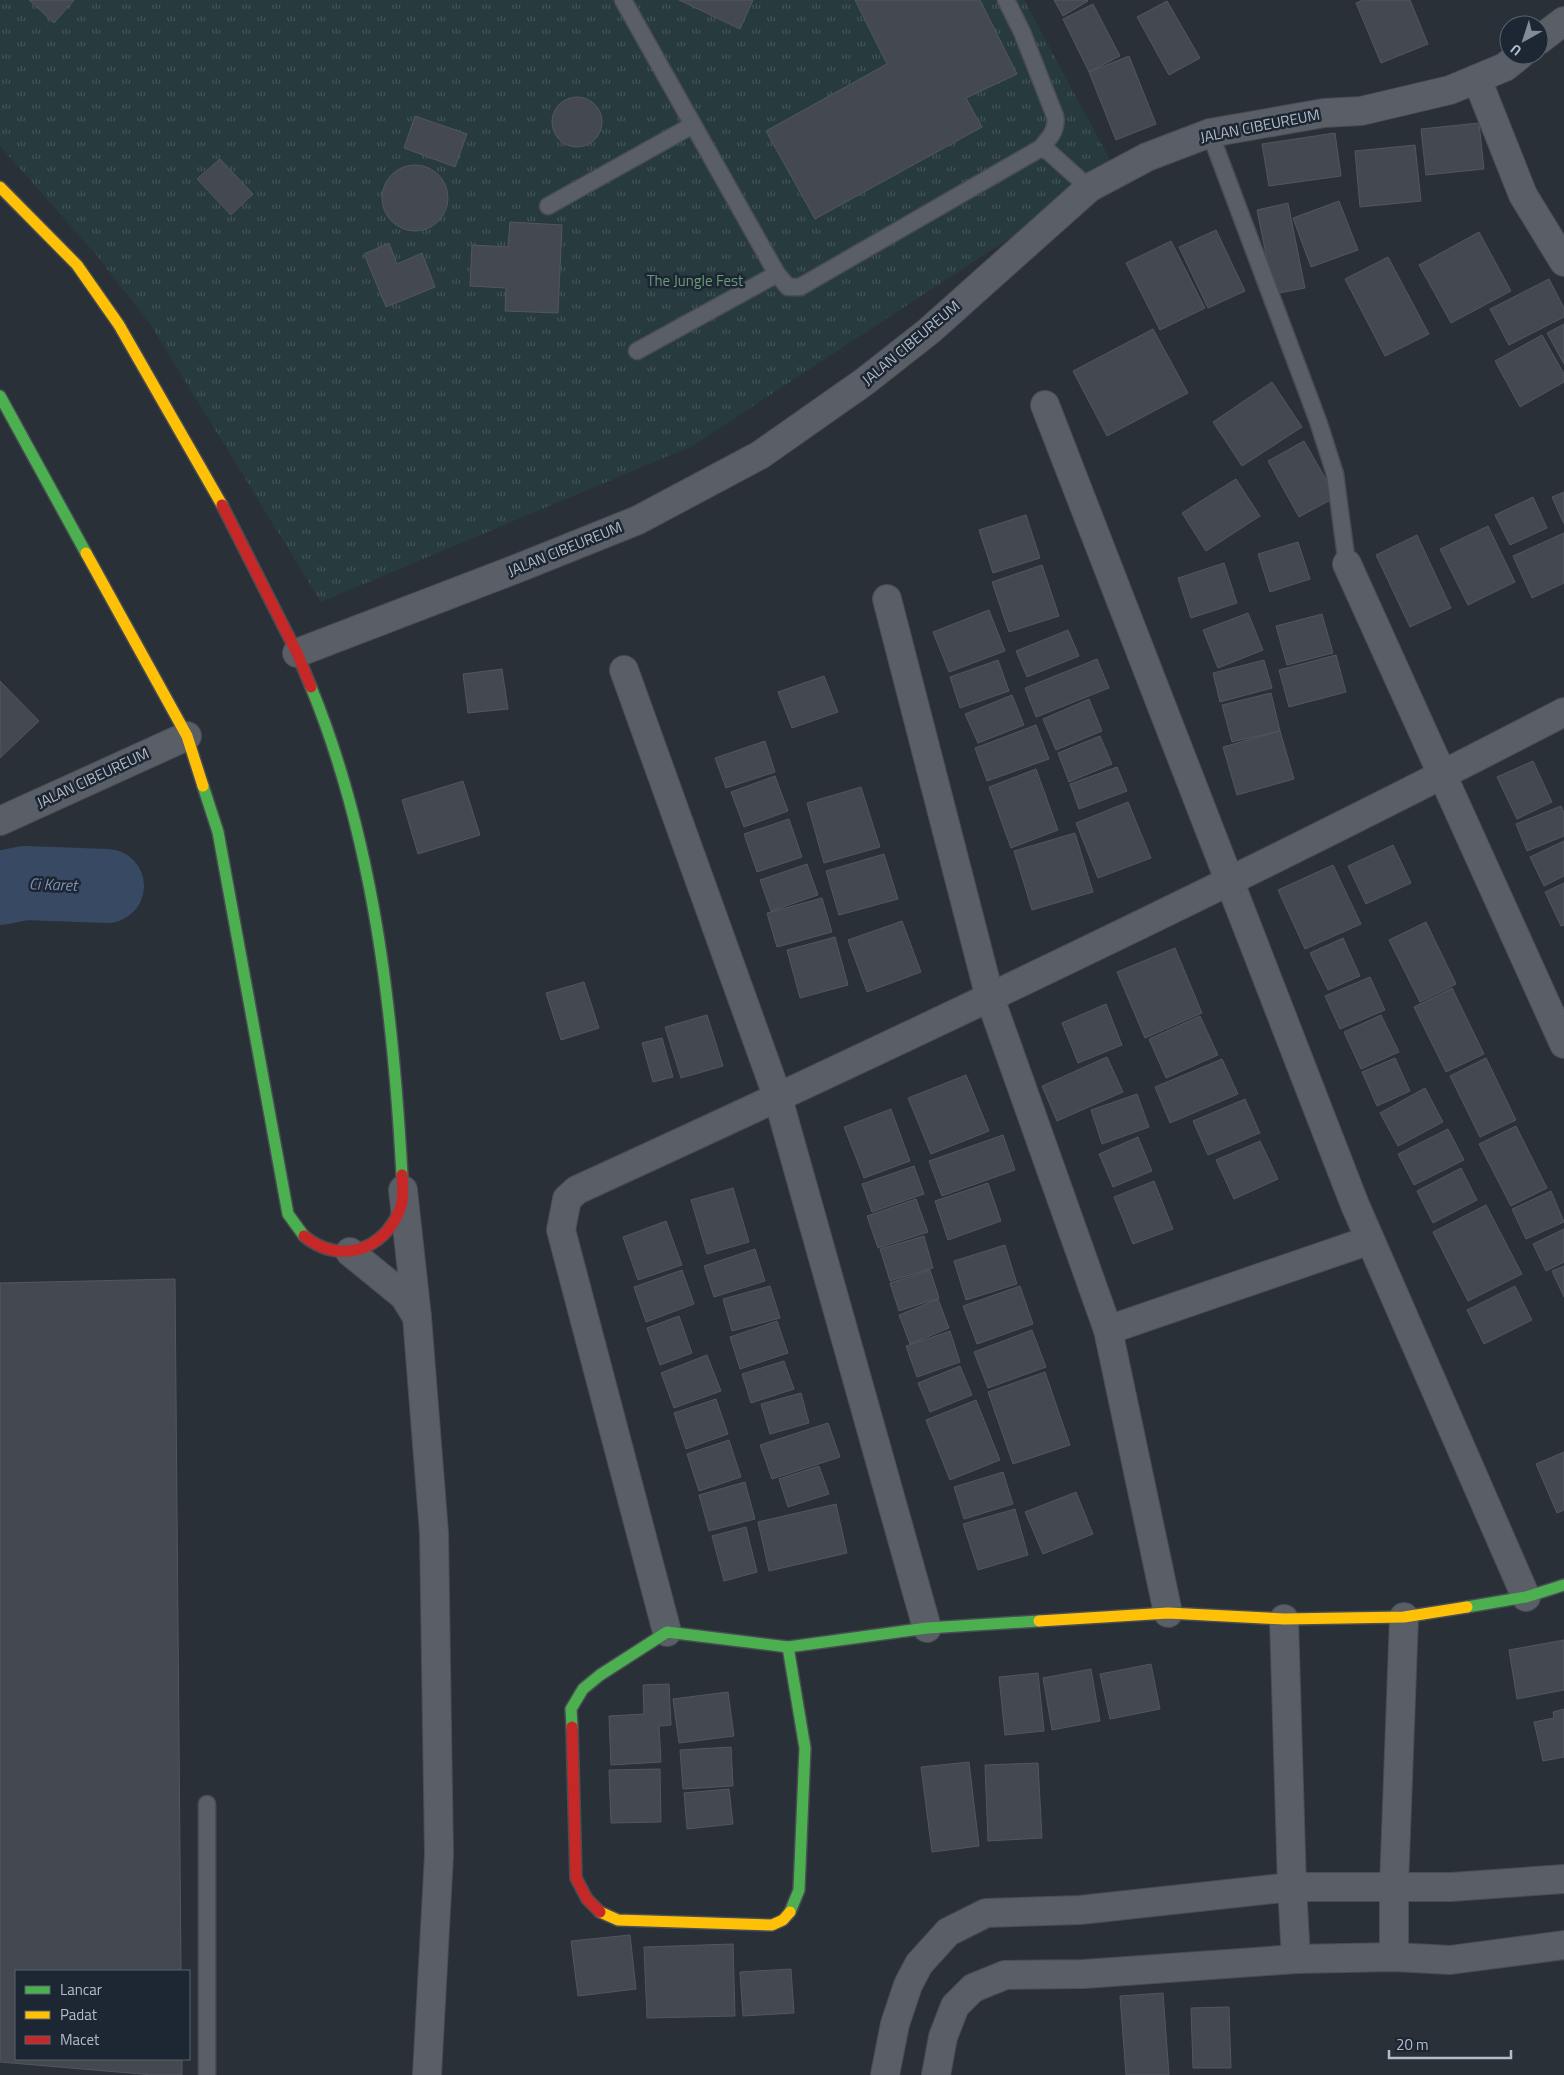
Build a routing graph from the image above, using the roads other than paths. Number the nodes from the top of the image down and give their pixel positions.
1 (623, 0) edge
2 (1006, 0) edge
3 (1564, 21) edge
4 (1549, 32) edge
5 (1508, 65) edge
6 (1477, 80) junction
7 (693, 125) junction
8 (1210, 133) junction
9 (1041, 148) junction
10 (0, 187) edge
11 (1089, 188) junction
12 (18, 203) junction
13 (548, 206) dead end
14 (0, 208) edge
15 (1564, 262) edge
16 (777, 274) junction
17 (637, 351) dead end
18 (0, 396) edge
19 (1045, 405) dead end
20 (1346, 564) joint
21 (887, 599) dead end
22 (297, 653) junction
23 (624, 670) dead end
24 (1564, 712) edge
25 (187, 736) junction
26 (1442, 776) junction
27 (0, 821) edge
28 (1229, 883) junction
29 (990, 998) junction
30 (1564, 1044) edge
31 (778, 1098) junction
32 (402, 1190) junction
33 (1370, 1240) junction
34 (350, 1252) junction
35 (417, 1317) junction
36 (1108, 1330) junction
37 (1564, 1585) edge
38 (1526, 1597) junction
39 (1168, 1613) junction
40 (1404, 1616) junction
41 (1284, 1619) junction
42 (927, 1628) junction
43 (667, 1632) junction
44 (788, 1647) junction
45 (207, 1804) dead end
46 (1564, 1879) edge
47 (1394, 1886) junction
48 (1292, 1887) junction
49 (1564, 1945) edge
50 (1394, 1957) junction
51 (1296, 1959) junction
52 (207, 2075) edge
53 (427, 2075) edge
54 (885, 2075) edge
55 (936, 2075) edge

1 - 7 lane
2 - 9 lane
3 - 4 street
5 - 6 street, JALAN CIBEUREUM
6 - 8 street, JALAN CIBEUREUM
6 - 15 street
7 - 13 lane
7 - 16 lane
8 - 11 street, JALAN CIBEUREUM
8 - 20 lane
9 - 11 lane
9 - 16 lane
10 - 12 street
11 - 22 street, JALAN CIBEUREUM
12 - 14 street
12 - 22 street
16 - 17 lane
18 - 25 street
19 - 28 street
20 - 26 street
21 - 29 street
22 - 32 street
23 - 31 street
24 - 26 street
25 - 27 street, JALAN CIBEUREUM
25 - 34 street
26 - 28 street
26 - 30 street
28 - 29 street
28 - 33 street
29 - 31 street
29 - 36 street
31 - 42 street
31 - 43 street
32 - 34 street
32 - 35 street
33 - 36 street
33 - 38 street
34 - 35 street
35 - 53 street
36 - 39 street
37 - 38 street
38 - 40 street
39 - 41 street
39 - 42 street
40 - 41 street
40 - 47 street
41 - 48 street
42 - 44 street
43 - 44 street
43 - 44 street
45 - 52 lane
46 - 47 street
47 - 48 street
47 - 50 street
48 - 51 street
48 - 54 street
49 - 50 street
50 - 51 street
51 - 55 street

